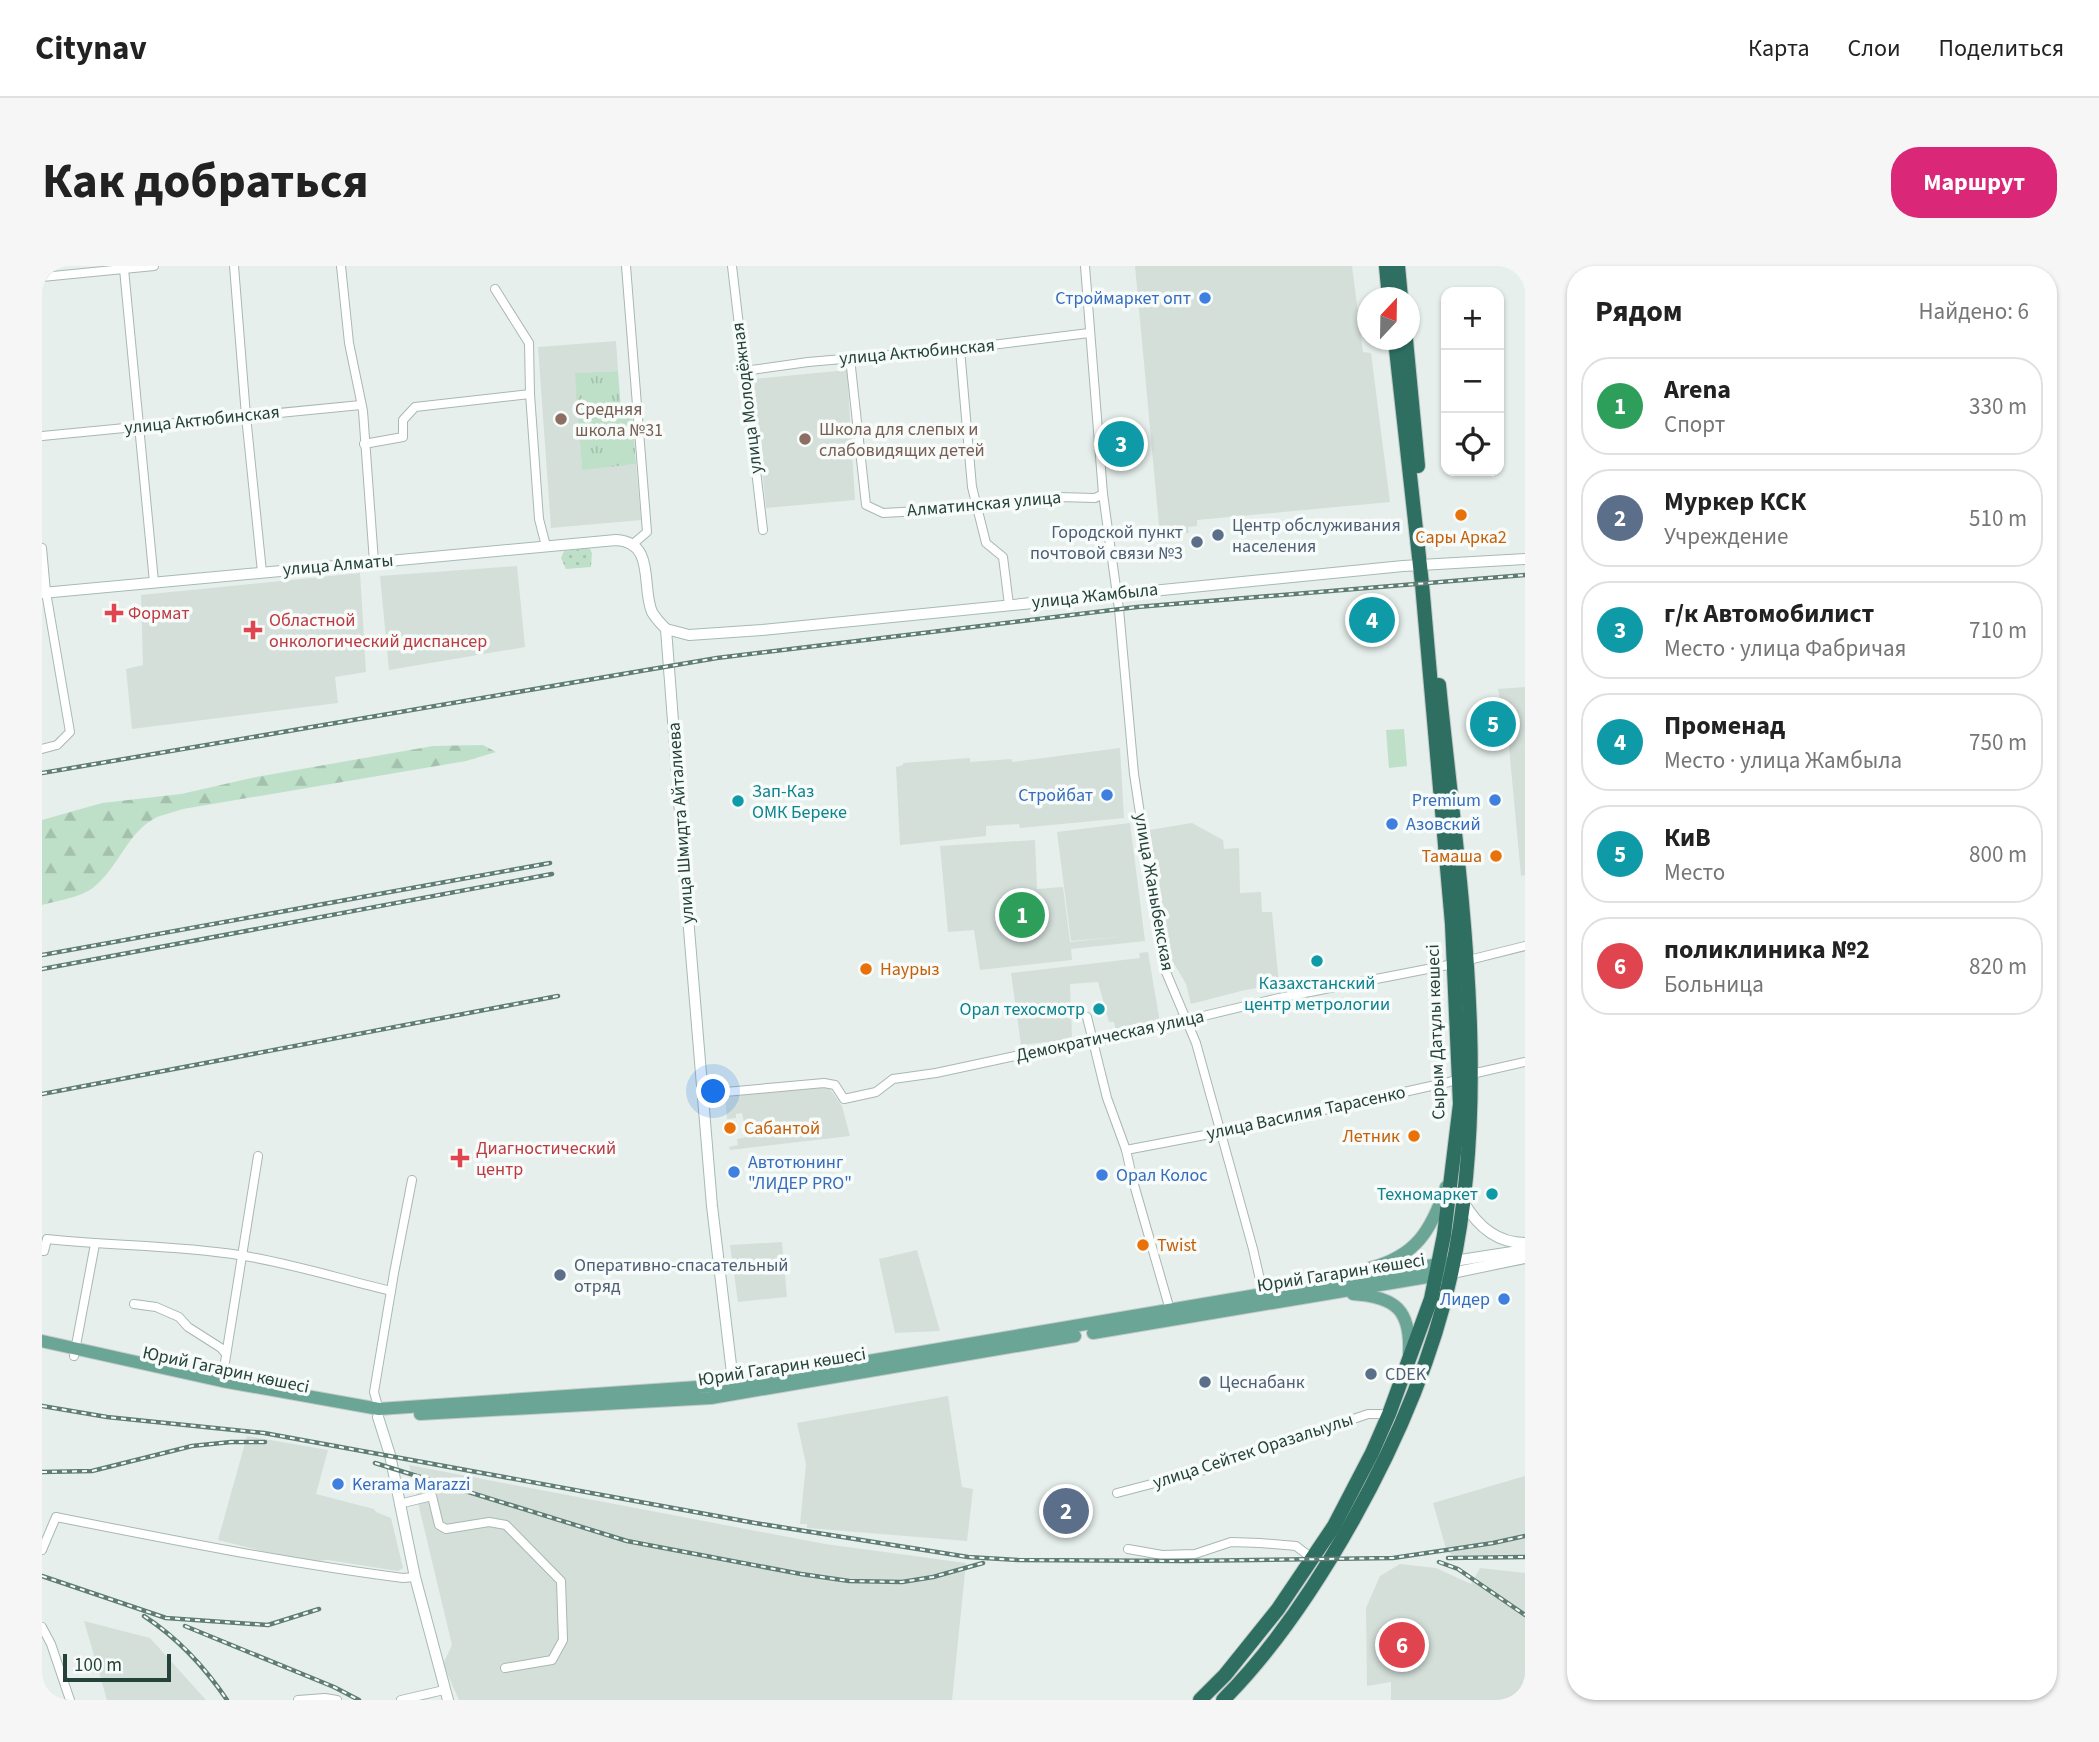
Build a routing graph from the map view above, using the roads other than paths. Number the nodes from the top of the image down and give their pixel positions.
1 (154, 266) edge
2 (234, 266) edge
3 (341, 266) edge
4 (626, 266) edge
5 (732, 266) edge
6 (1085, 266) edge
7 (1386, 266) edge
8 (1398, 266) edge
9 (124, 269) junction
10 (42, 277) edge
11 (1389, 287) edge
12 (1400, 287) edge
13 (495, 289) dead end
14 (1089, 333) junction
15 (960, 349) junction
16 (1396, 350) edge
17 (1407, 350) edge
18 (850, 358) junction
19 (744, 371) junction
20 (530, 394) junction
21 (361, 405) junction
22 (246, 416) junction
23 (139, 426) junction
24 (42, 436) edge
25 (364, 444) junction
26 (1103, 494) junction
27 (977, 508) junction
28 (763, 530) dead end
29 (632, 544) junction
30 (546, 546) junction
31 (42, 548) edge
32 (1525, 559) edge
33 (374, 562) junction
34 (1423, 566) junction
35 (262, 572) junction
36 (154, 582) junction
37 (44, 592) edge
38 (1117, 594) junction
39 (1009, 605) junction
40 (666, 629) junction
41 (42, 749) edge
42 (1525, 946) edge
43 (1459, 962) junction
44 (1087, 1017) dead end
45 (1185, 1018) junction
46 (1093, 1041) junction
47 (1525, 1062) edge
48 (1465, 1077) junction
49 (703, 1094) junction
50 (1220, 1133) junction
51 (1126, 1150) junction
52 (258, 1156) dead end
53 (1454, 1163) junction
54 (412, 1180) dead end
55 (1463, 1201) junction
56 (1525, 1243) edge
57 (95, 1244) junction
58 (1525, 1250) edge
59 (42, 1251) edge
60 (241, 1255) junction
61 (1525, 1258) edge
62 (1446, 1268) junction
63 (1326, 1283) junction
64 (391, 1291) junction
65 (1339, 1291) junction
66 (1264, 1298) junction
67 (134, 1304) dead end
68 (1170, 1310) junction
69 (42, 1341) edge
70 (42, 1349) edge
71 (75, 1352) junction
72 (226, 1354) junction
73 (1408, 1363) junction
74 (1423, 1368) junction
75 (222, 1381) junction
76 (734, 1389) junction
77 (379, 1413) junction
78 (1389, 1414) junction
79 (1117, 1493) dead end
80 (399, 1504) junction
81 (1128, 1549) dead end
82 (42, 1550) edge
83 (1313, 1559) junction
84 (415, 1577) junction
85 (42, 1627) edge
86 (505, 1668) dead end
87 (446, 1695) edge
88 (70, 1700) edge
89 (298, 1700) edge
90 (337, 1700) edge
91 (401, 1700) edge
92 (1200, 1700) edge
93 (1223, 1700) edge

1 - 9 street
2 - 22 street
3 - 21 street
4 - 29 street
5 - 19 street, улица Молодёжная
6 - 14 street, улица Жаныбекская
7 - 11 highway
8 - 12 highway
9 - 10 street
9 - 23 street
13 - 20 street
14 - 15 street, улица Актюбинская
14 - 26 street, улица Жаныбекская
15 - 18 street, улица Актюбинская
15 - 27 street
16 - 34 highway, Сырым Датұлы көшесі
17 - 34 highway, Сырым Датұлы көшесі
18 - 19 street, улица Актюбинская
18 - 27 street, Алматинская улица
19 - 28 street, улица Молодёжная
20 - 25 street
20 - 30 street
21 - 22 street, улица Актюбинская
21 - 25 street
22 - 23 street, улица Актюбинская
22 - 35 street
23 - 24 street, улица Актюбинская
23 - 36 street
25 - 33 street
26 - 27 street, Алматинская улица
26 - 38 street, улица Жаныбекская
27 - 39 street
29 - 30 street, улица Алматы
29 - 40 street, улица Шмидта Айталиева
30 - 33 street, улица Алматы
31 - 37 street
32 - 34 street, улица Жамбыла
33 - 35 street, улица Алматы
34 - 38 street, улица Жамбыла
34 - 43 highway, Сырым Датұлы көшесі
35 - 36 street, улица Алматы
36 - 37 street, улица Алматы
37 - 41 street
38 - 39 street, улица Жамбыла
38 - 45 street, улица Жаныбекская
39 - 40 street, улица Жамбыла
40 - 49 street, улица Шмидта Айталиева
42 - 43 street, Демократическая улица
43 - 45 street, Демократическая улица
43 - 48 highway, Сырым Датұлы көшесі
44 - 46 street
45 - 46 street, Демократическая улица
45 - 50 street, улица Жаныбекская
46 - 49 street, Демократическая улица
46 - 51 street
47 - 48 street, улица Василия Тарасенко
48 - 50 street, улица Василия Тарасенко
48 - 53 highway, Сырым Датұлы көшесі
48 - 55 highway, Сырым Датұлы көшесі
49 - 76 street, улица Шмидта Айталиева
50 - 51 street, улица Василия Тарасенко
50 - 66 street, улица Жаныбекская
51 - 68 street
52 - 60 street
53 - 62 highway, Сырым Датұлы көшесі
53 - 63 main road
54 - 64 street
55 - 56 street
55 - 62 highway, Сырым Датұлы көшесі
57 - 59 street
57 - 60 street
57 - 71 street
58 - 62 street, Юрий Гагарин көшесі
60 - 64 street
60 - 72 street
61 - 62 street, Юрий Гагарин көшесі
62 - 63 main road, Юрий Гагарин көшесі
62 - 65 main road, Юрий Гагарин көшесі
62 - 73 highway, Сырым Датұлы көшесі
62 - 74 highway, Сырым Датұлы көшесі
63 - 66 main road, Юрий Гагарин көшесі
64 - 77 street
65 - 66 main road, Юрий Гагарин көшесі
65 - 73 main road
66 - 68 main road, Юрий Гагарин көшесі
66 - 76 main road, Юрий Гагарин көшесі
67 - 72 street
68 - 76 main road, Юрий Гагарин көшесі
69 - 71 main road, Юрий Гагарин көшесі
70 - 71 main road, Юрий Гагарин көшесі
71 - 75 main road, Юрий Гагарин көшесі
71 - 77 main road, Юрий Гагарин көшесі
72 - 75 street
73 - 74 highway
73 - 78 highway, Сырым Датұлы көшесі
74 - 93 highway, Сырым Датұлы көшесі
75 - 77 main road, Юрий Гагарин көшесі
76 - 77 main road, Юрий Гагарин көшесі
77 - 80 street
78 - 79 street, улица Сейтек Оразалыулы
78 - 83 highway, Сырым Датұлы көшесі
80 - 84 street
80 - 86 street
81 - 83 street
82 - 84 street
83 - 92 highway, Сырым Датұлы көшесі
84 - 87 street
85 - 88 street
87 - 91 street
89 - 90 street

